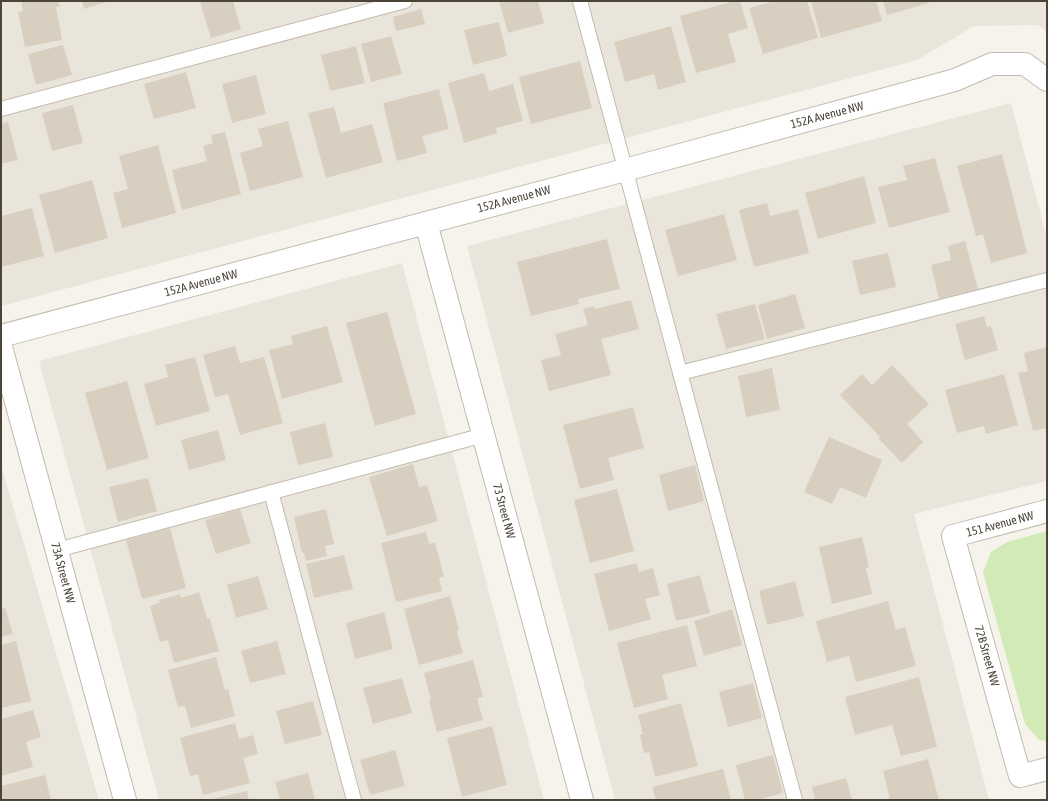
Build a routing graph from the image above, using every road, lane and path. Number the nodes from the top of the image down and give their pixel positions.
1 (405, 1) edge
2 (580, 1) edge
3 (1047, 80) edge
4 (1, 109) edge
5 (625, 170) junction
6 (426, 223) junction
7 (1047, 280) edge
8 (1, 336) edge
9 (1, 346) edge
10 (680, 373) junction
11 (484, 436) junction
12 (271, 492) junction
13 (1047, 511) edge
14 (954, 536) joint
15 (57, 550) junction
16 (1047, 769) edge
17 (125, 800) edge
18 (354, 800) edge
19 (582, 800) edge
20 (795, 800) edge

1 - 4 lane
2 - 5 lane
3 - 5 street, 152A Avenue NW
5 - 6 street, 152A Avenue NW
5 - 10 lane
6 - 8 street, 152A Avenue NW
6 - 11 street, 73 Street NW
7 - 10 lane
9 - 15 street, 73A Street NW
10 - 20 lane
11 - 12 lane
11 - 19 street, 73 Street NW
12 - 15 lane
12 - 18 lane
13 - 14 street, 151 Avenue NW
14 - 16 street, 72B Street NW
15 - 17 street, 73A Street NW

